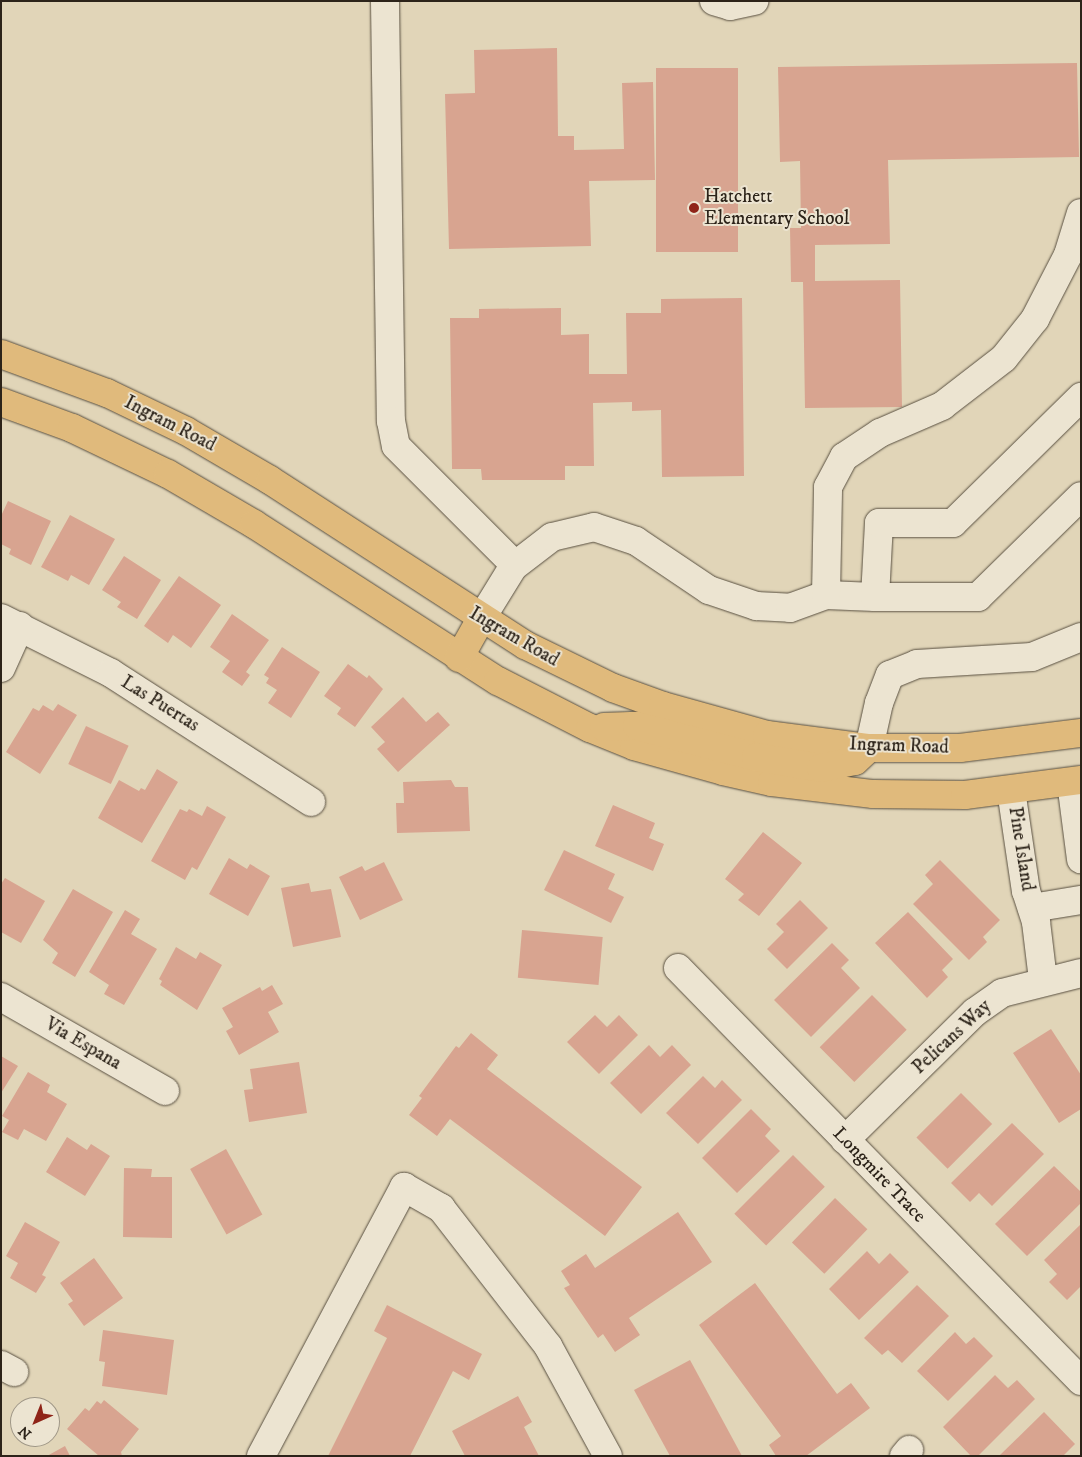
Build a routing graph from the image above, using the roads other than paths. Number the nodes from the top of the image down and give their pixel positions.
1 (385, 1) edge
2 (714, 1) edge
3 (754, 1) edge
4 (1081, 213) edge
5 (1, 354) edge
6 (1081, 397) edge
7 (1, 402) edge
8 (1081, 496) edge
9 (515, 565) junction
10 (826, 595) junction
11 (875, 597) junction
12 (481, 619) junction
13 (11, 622) edge
14 (1081, 638) edge
15 (459, 658) junction
16 (1, 668) edge
17 (590, 728) junction
18 (1081, 733) edge
19 (869, 748) junction
20 (1076, 781) edge
21 (1011, 790) junction
22 (311, 802) dead end
23 (1081, 859) edge
24 (1081, 900) edge
25 (1032, 908) junction
26 (678, 968) dead end
27 (1081, 973) edge
28 (1043, 980) junction
29 (1, 997) edge
30 (165, 1091) dead end
31 (845, 1140) junction
32 (1081, 1381) edge
33 (261, 1456) edge
34 (608, 1456) edge

1 - 9 street
2 - 3 street
4 - 10 street
5 - 12 main road, Ingram Road
6 - 11 street
7 - 15 main road
8 - 11 street
9 - 10 street
9 - 12 street
10 - 11 street
12 - 15 main road
12 - 19 main road, Ingram Road
13 - 16 street
13 - 22 street, Las Puertas
14 - 19 street
15 - 17 main road
17 - 19 main road
17 - 21 main road
18 - 19 main road, Ingram Road
20 - 21 main road
20 - 23 street
21 - 25 street, Pine Island
24 - 25 street, Pine Island
25 - 28 street, Pine Island
26 - 31 street, Longmire Trace
27 - 28 street, Pelicans Way
28 - 31 street, Pelicans Way
29 - 30 street, Via Espana
31 - 32 street, Longmire Trace
33 - 34 street

